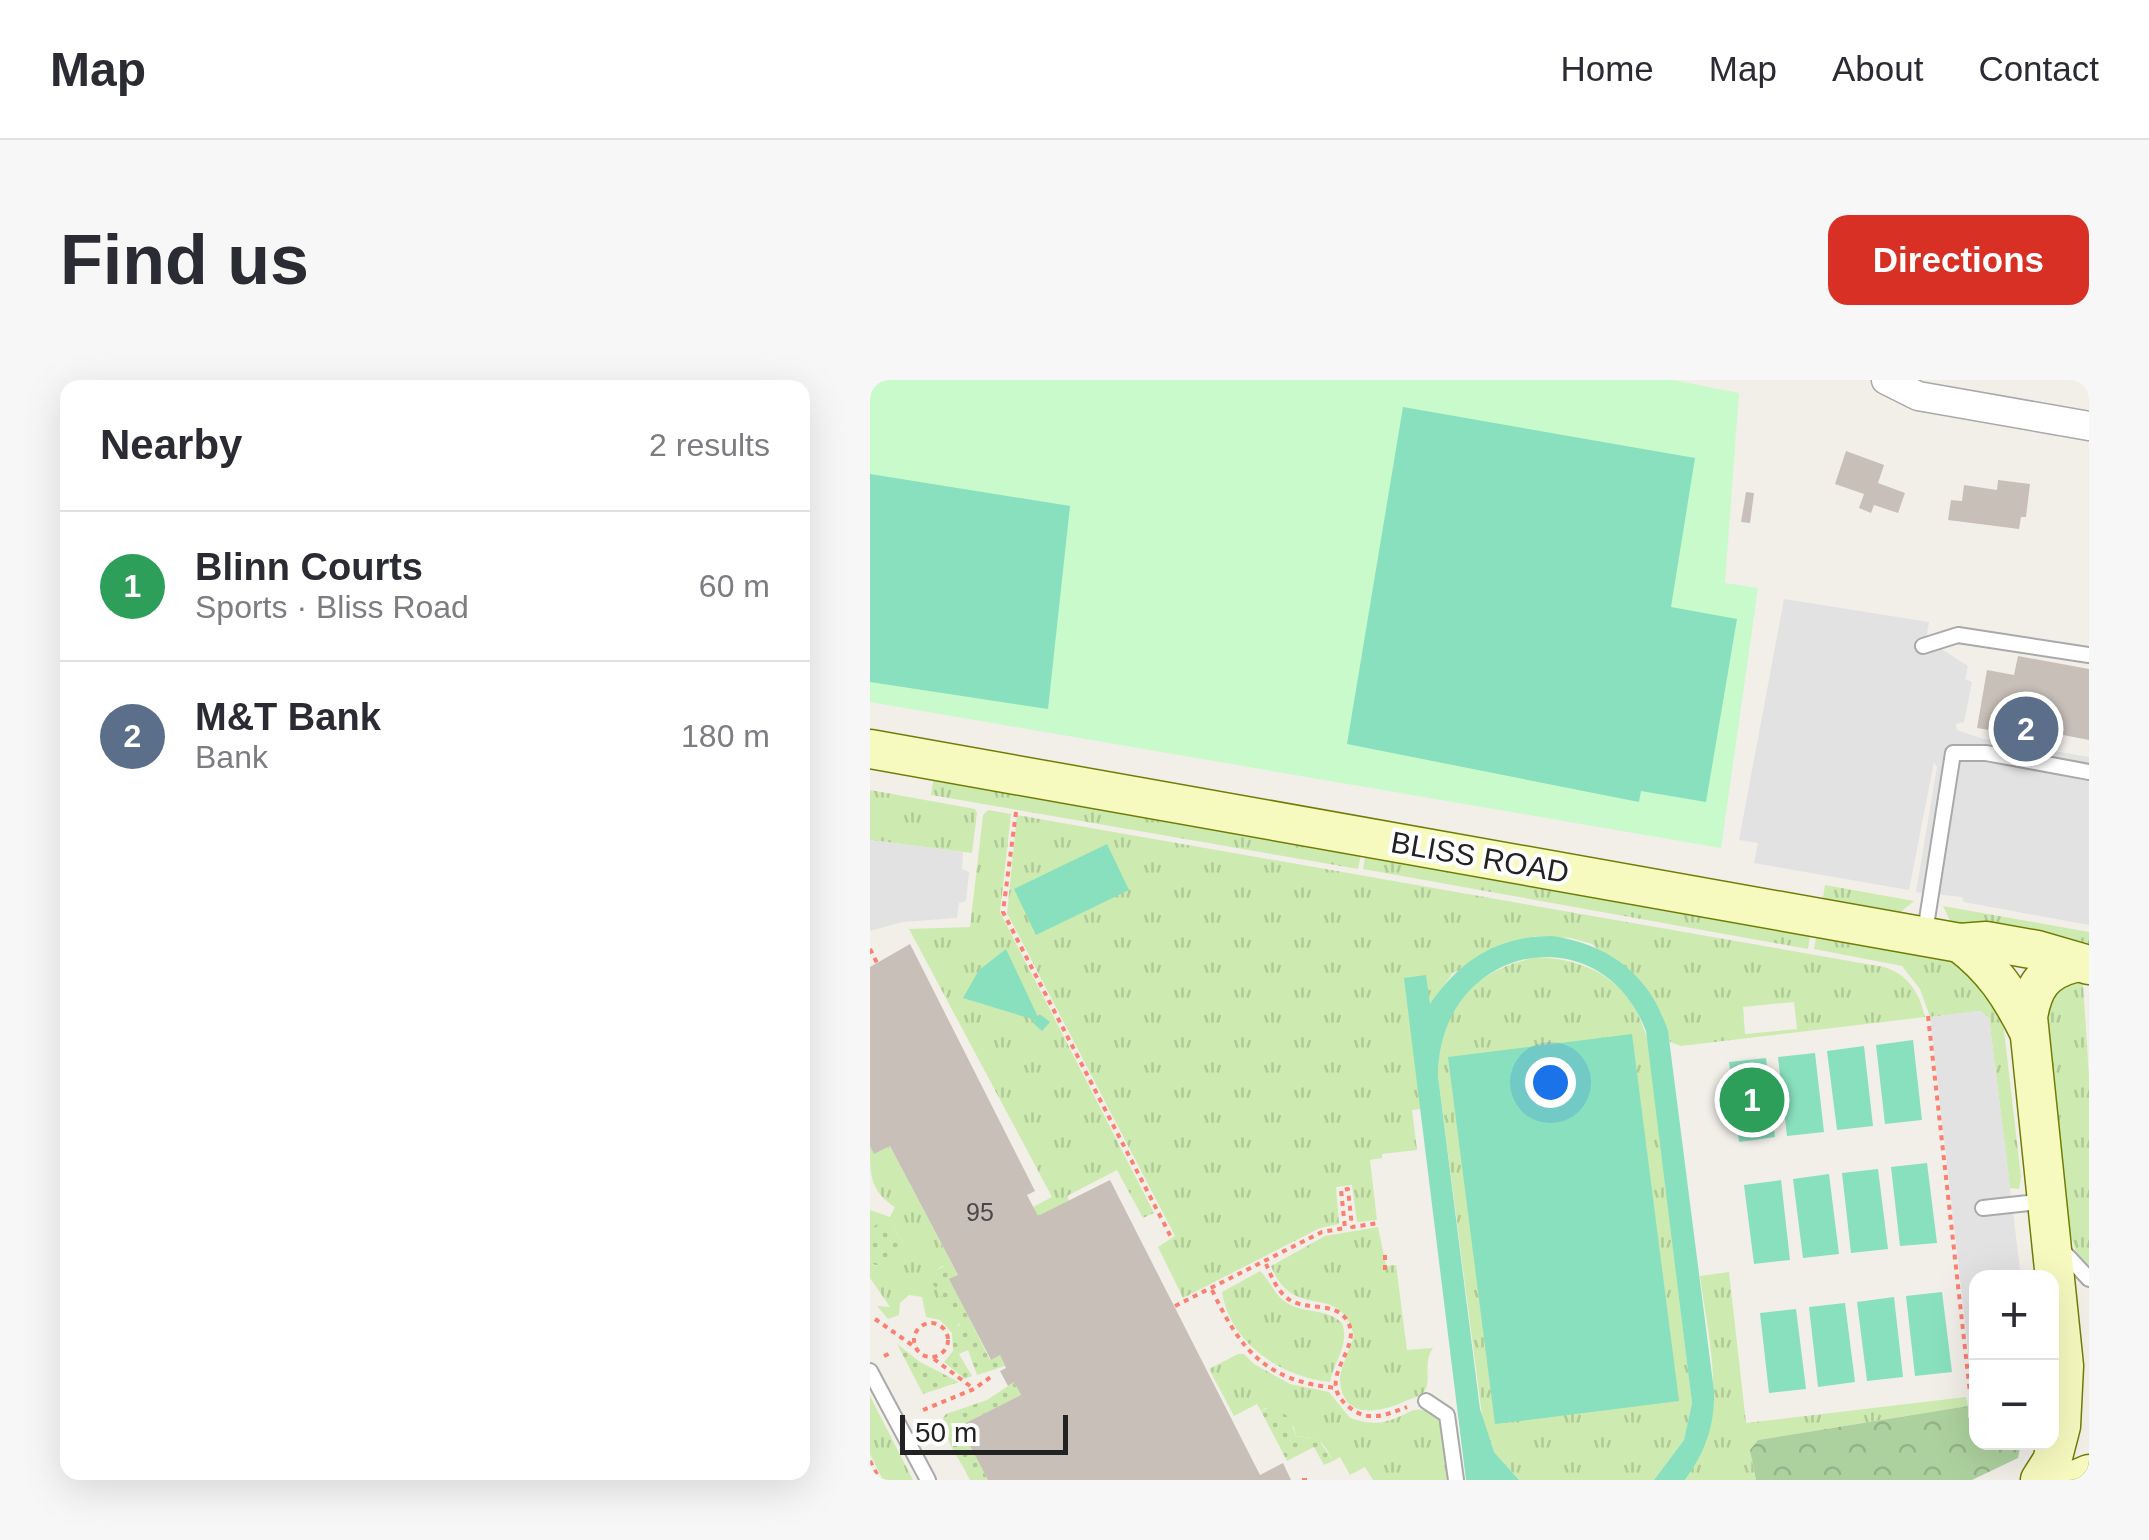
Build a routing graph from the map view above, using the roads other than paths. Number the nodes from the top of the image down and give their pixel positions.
1 (1886, 380) edge
2 (2089, 426) edge
3 (1923, 646) dead end
4 (2089, 654) edge
5 (870, 750) edge
6 (2089, 772) edge
7 (1942, 939) junction
8 (2082, 964) edge
9 (2028, 1030) junction
10 (1984, 1208) dead end
11 (2048, 1219) junction
12 (2089, 1279) edge
13 (2058, 1360) edge
14 (2059, 1369) edge
15 (870, 1371) edge
16 (1426, 1401) road end
17 (2089, 1416) edge
18 (2055, 1450) edge
19 (2089, 1474) edge
20 (928, 1480) edge
21 (1456, 1480) edge
22 (2040, 1480) edge
23 (2075, 1480) edge

1 - 2 street
3 - 4 lane
5 - 7 main road, BLISS ROAD
6 - 7 lane
7 - 8 main road, BLISS ROAD
7 - 9 main road
8 - 9 main road
9 - 11 main road
10 - 11 lane
11 - 12 lane
11 - 13 main road
14 - 17 main road
15 - 20 lane
16 - 21 lane
18 - 22 main road
19 - 23 main road

